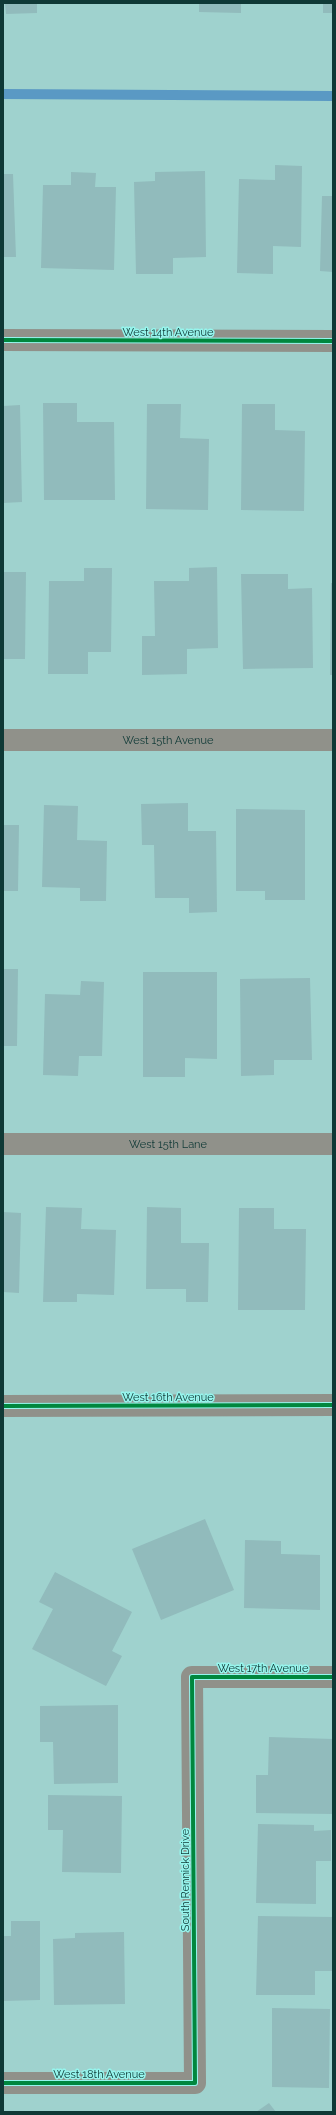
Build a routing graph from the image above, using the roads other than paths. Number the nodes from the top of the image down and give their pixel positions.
1 (3, 340) edge
2 (333, 341) edge
3 (3, 740) edge
4 (333, 740) edge
5 (3, 1144) edge
6 (333, 1144) edge
7 (333, 1405) edge
8 (3, 1406) edge
9 (192, 1677) joint
10 (333, 1677) edge
11 (3, 2083) edge
12 (195, 2083) joint

1 - 2 street, West 14th Avenue
3 - 4 street, West 15th Avenue
5 - 6 street, West 15th Lane
7 - 8 street, West 16th Avenue
9 - 10 street, West 17th Avenue
9 - 12 street, South Rennick Drive
11 - 12 street, West 18th Avenue

